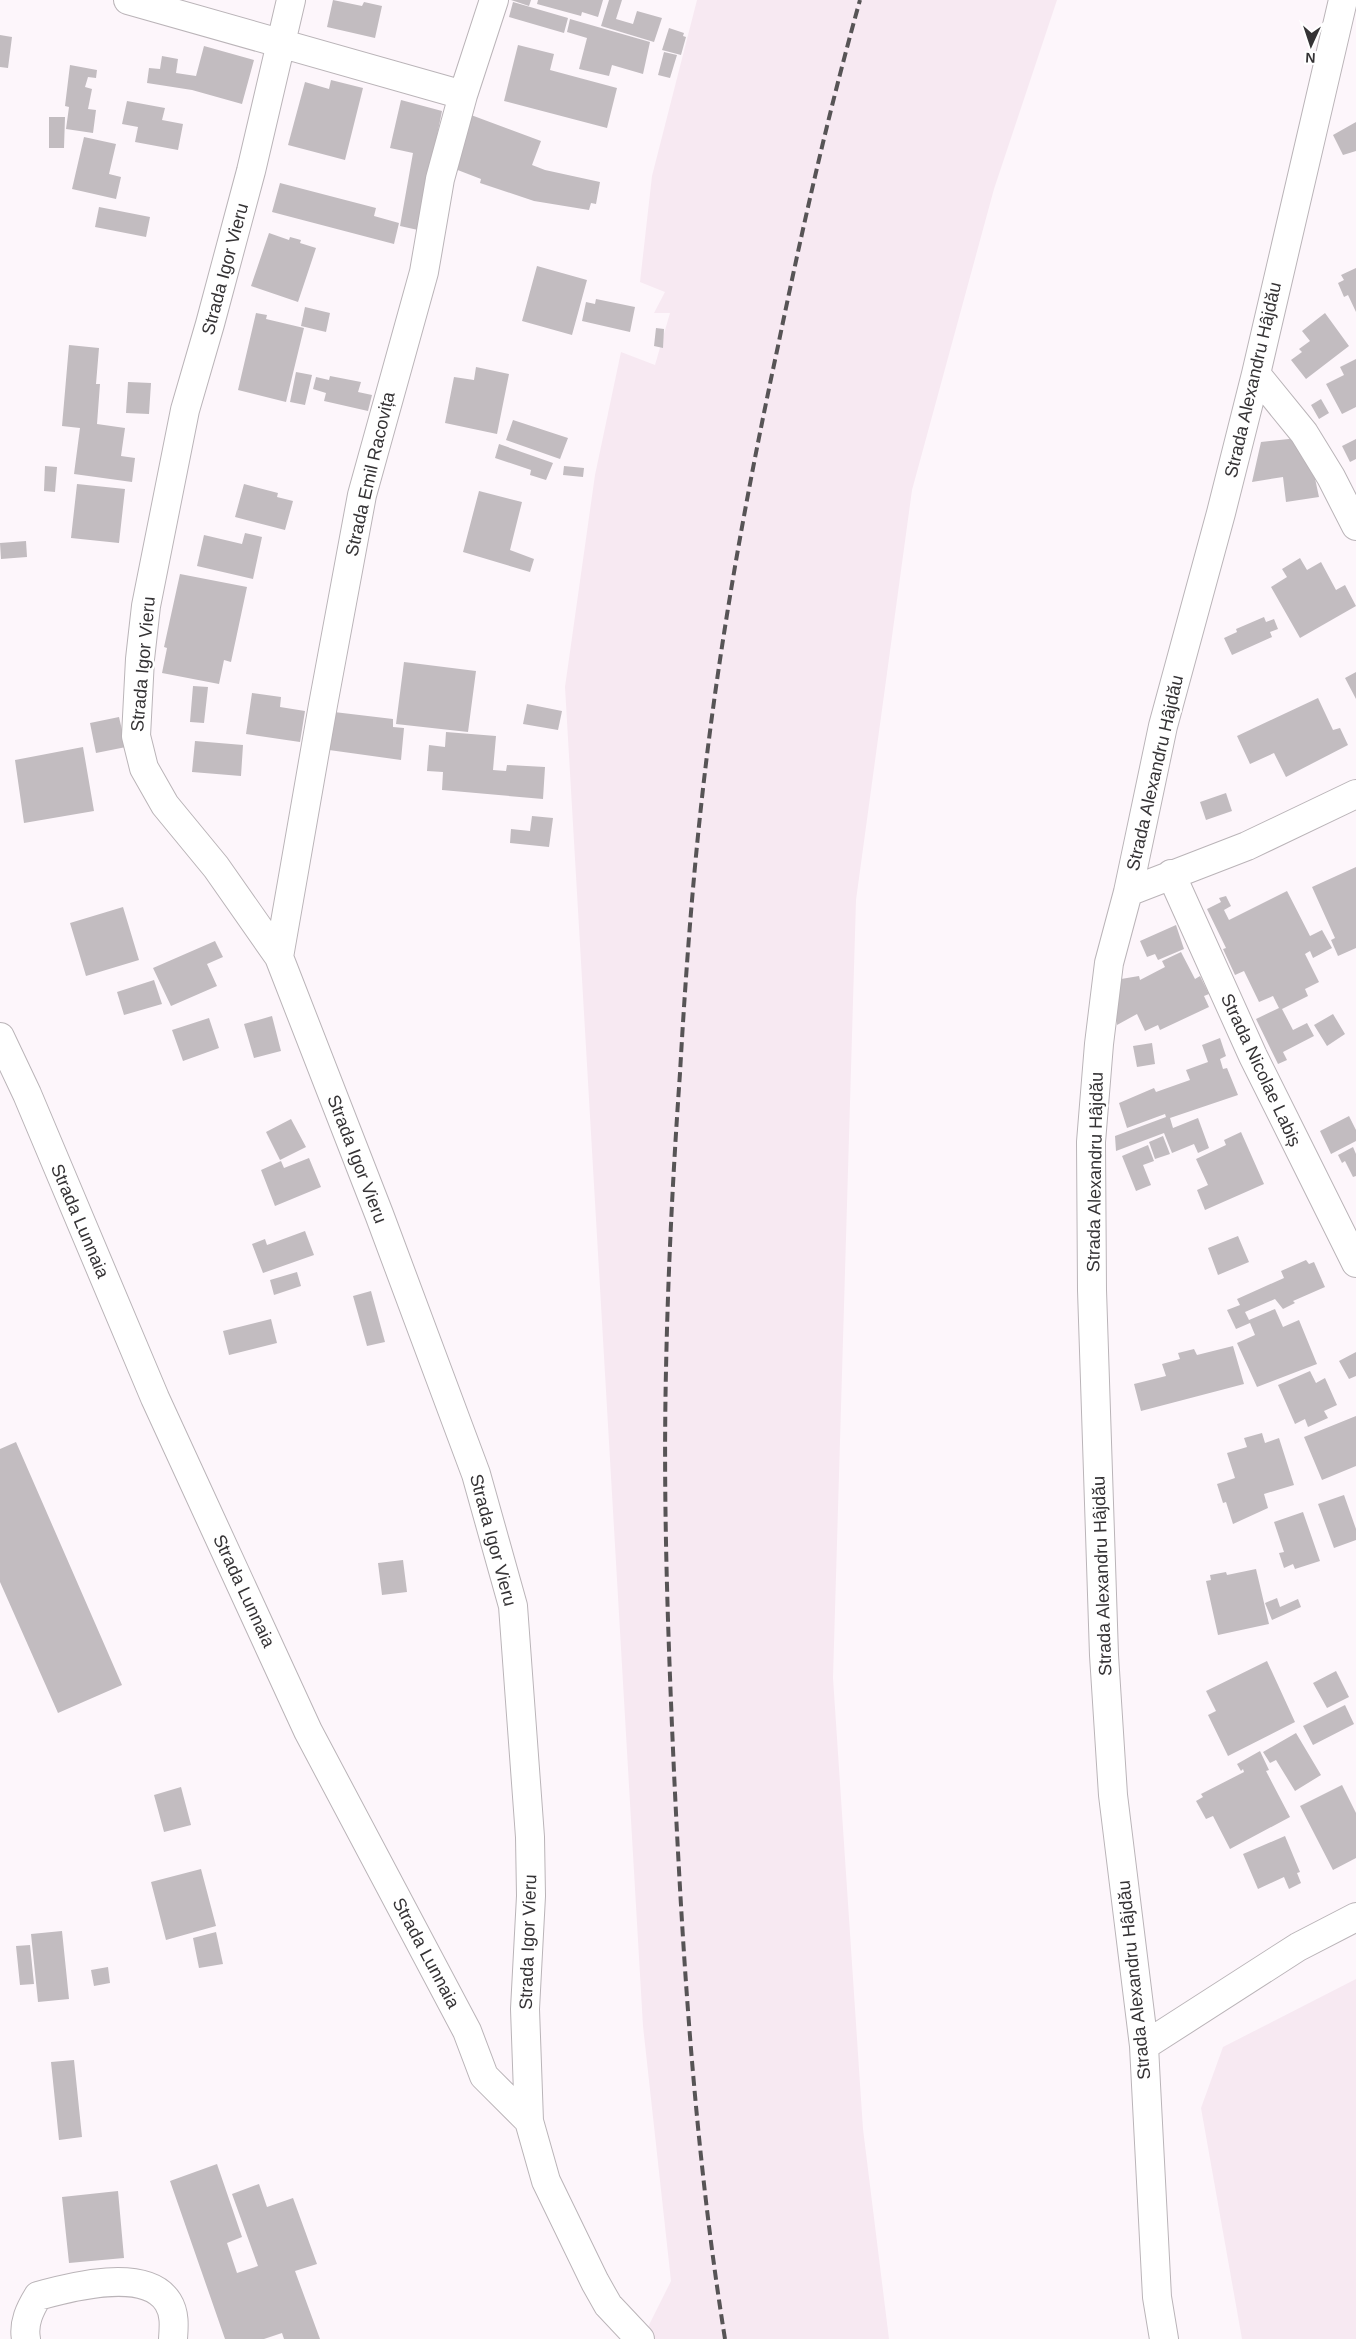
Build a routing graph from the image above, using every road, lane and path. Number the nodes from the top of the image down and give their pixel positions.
1 (128, 0) edge
2 (291, 0) edge
3 (494, 0) edge
4 (1343, 0) edge
5 (282, 43) junction
6 (463, 95) junction
7 (1256, 374) junction
8 (1356, 526) edge
9 (1356, 794) edge
10 (1171, 874) junction
11 (1128, 892) junction
12 (279, 956) junction
13 (0, 1037) edge
14 (1356, 1264) edge
15 (1356, 1917) edge
16 (1144, 2046) junction
17 (529, 2122) junction
18 (26, 2339) edge
19 (173, 2339) edge
20 (640, 2339) edge
21 (1164, 2339) edge

1 - 5 street
2 - 5 street, Strada Igor Vieru
3 - 6 street, Strada Emil Racovița
4 - 7 street, Strada Alexandru Hâjdău
5 - 6 street
5 - 12 street, Strada Igor Vieru
6 - 12 street, Strada Emil Racovița
7 - 8 street
7 - 11 street, Strada Alexandru Hâjdău
9 - 10 street
10 - 11 street
10 - 14 street, Strada Nicolae Labiș
11 - 16 street, Strada Alexandru Hâjdău
12 - 17 street, Strada Igor Vieru
13 - 17 street, Strada Lunnaia
15 - 16 street
16 - 21 street, Strada Alexandru Hâjdău
17 - 20 street, Strada Igor Vieru
18 - 19 street

